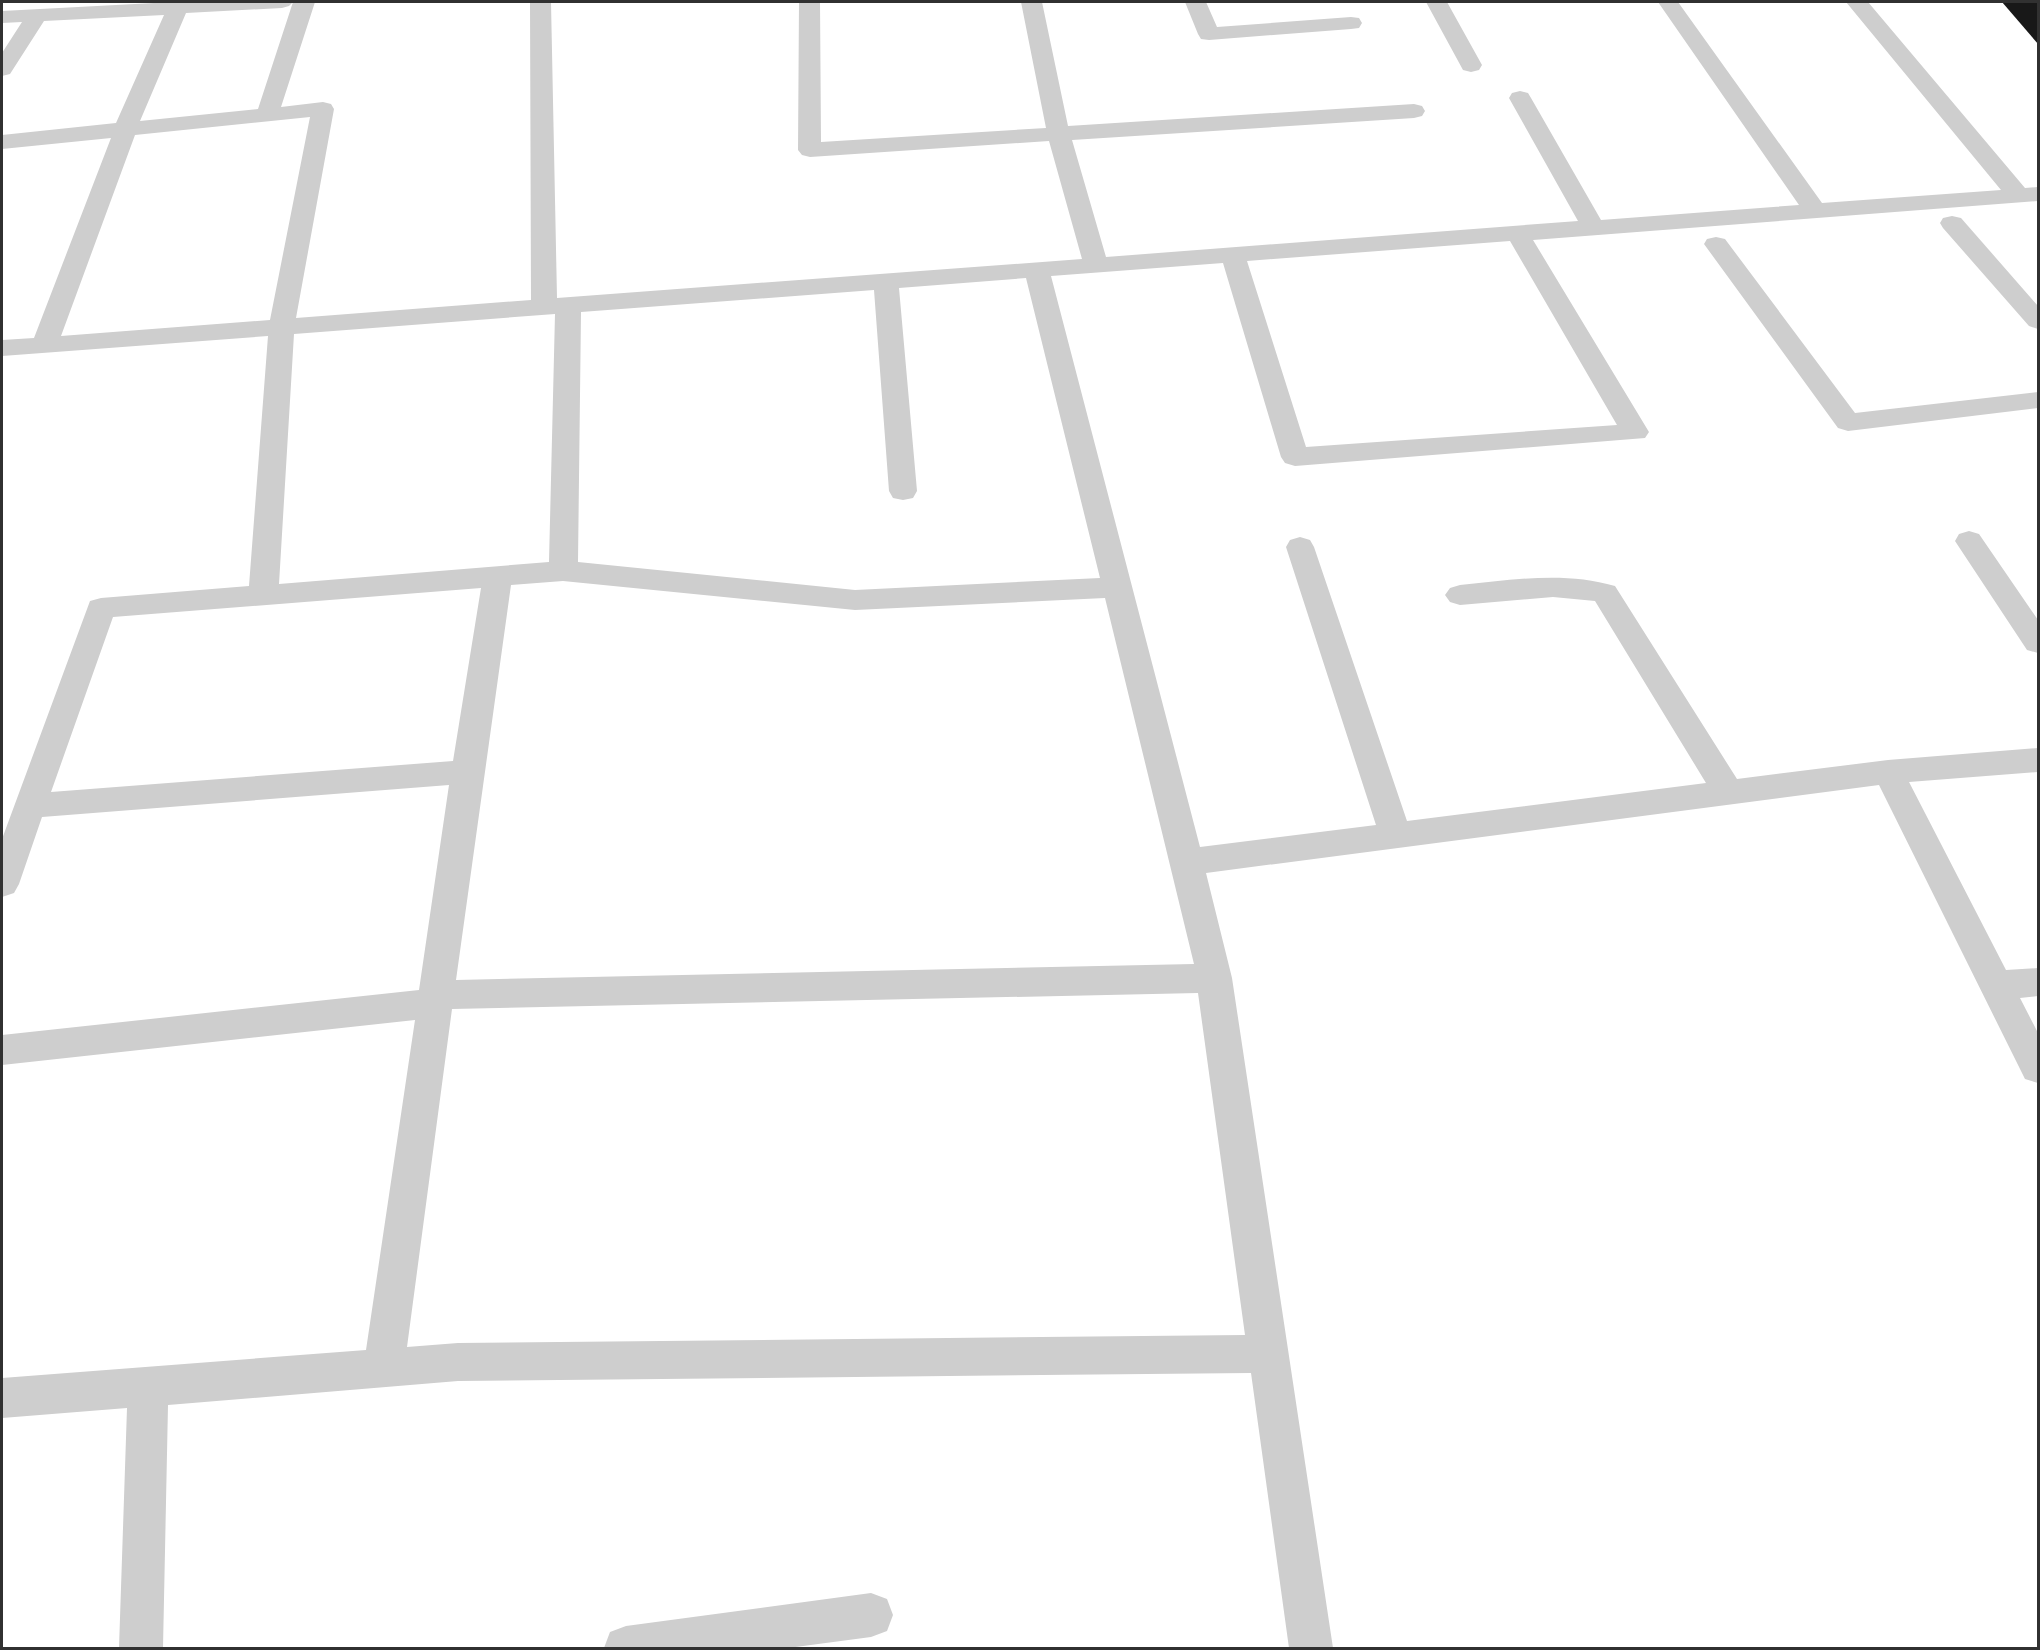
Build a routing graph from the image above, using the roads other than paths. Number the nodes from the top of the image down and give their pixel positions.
1 (282, 2) edge
2 (304, 2) edge
3 (540, 2) edge
4 (809, 2) edge
5 (1031, 2) edge
6 (1196, 2) edge
7 (1437, 2) edge
8 (1668, 2) edge
9 (1857, 2) edge
10 (178, 8) junction
11 (37, 16) junction
12 (2, 17) edge
13 (1351, 23) dead end
14 (1471, 65) dead end
15 (2, 69) edge
16 (1520, 98) dead end
17 (1414, 111) dead end
18 (267, 115) junction
19 (125, 130) junction
20 (1058, 133) junction
21 (2, 142) edge
22 (2029, 195) edge
23 (1815, 211) junction
24 (1952, 223) dead end
25 (1593, 227) junction
26 (1518, 233) junction
27 (1716, 244) dead end
28 (1233, 255) junction
29 (1096, 265) junction
30 (1037, 270) junction
31 (886, 281) junction
32 (556, 306) junction
33 (2038, 321) edge
34 (282, 326) junction
35 (45, 344) junction
36 (2, 348) edge
37 (2038, 399) edge
38 (903, 491) dead end
39 (1969, 541) dead end
40 (1300, 547) dead end
41 (563, 572) junction
42 (498, 575) junction
43 (1118, 586) junction
44 (263, 595) junction
45 (1460, 595) dead end
46 (2038, 642) edge
47 (2038, 760) edge
48 (467, 772) junction
49 (1888, 772) junction
50 (1729, 793) junction
51 (29, 806) junction
52 (1396, 836) junction
53 (1187, 862) junction
54 (2, 884) edge
55 (1214, 978) junction
56 (2038, 981) edge
57 (1996, 985) junction
58 (436, 999) junction
59 (2, 1050) edge
60 (2038, 1068) edge
61 (1269, 1354) junction
62 (384, 1368) junction
63 (148, 1387) junction
64 (2, 1398) edge
65 (871, 1615) dead end
66 (141, 1648) edge
67 (626, 1648) edge
68 (1311, 1648) edge

1 - 10 street
2 - 18 street
3 - 32 street
4 - 20 street
5 - 20 street
6 - 13 street
7 - 14 street
8 - 23 street
9 - 22 street
10 - 11 street
10 - 19 street
11 - 12 street
11 - 15 street
16 - 25 street
17 - 20 street
18 - 19 street
18 - 34 street
19 - 21 street
19 - 35 street
20 - 29 street
22 - 23 street
23 - 25 street
24 - 33 street
25 - 26 street
26 - 28 street
26 - 28 street
27 - 37 street
28 - 29 street
29 - 30 street
30 - 31 street
30 - 43 street
31 - 32 street
31 - 38 street
32 - 34 street
32 - 41 street
34 - 35 street
34 - 44 street
35 - 36 street
39 - 46 street
40 - 52 street
41 - 42 street
41 - 43 street
42 - 44 street
42 - 48 street
43 - 53 street
44 - 51 street
45 - 50 street
47 - 49 street
48 - 51 street
48 - 58 street
49 - 50 street
49 - 57 street
50 - 52 street
51 - 54 street
52 - 53 street
53 - 55 street
55 - 58 street
55 - 61 street
56 - 57 street
57 - 60 street
58 - 59 street
58 - 62 street
61 - 62 street
61 - 68 street
62 - 63 street
63 - 64 street
63 - 66 street
65 - 67 street

